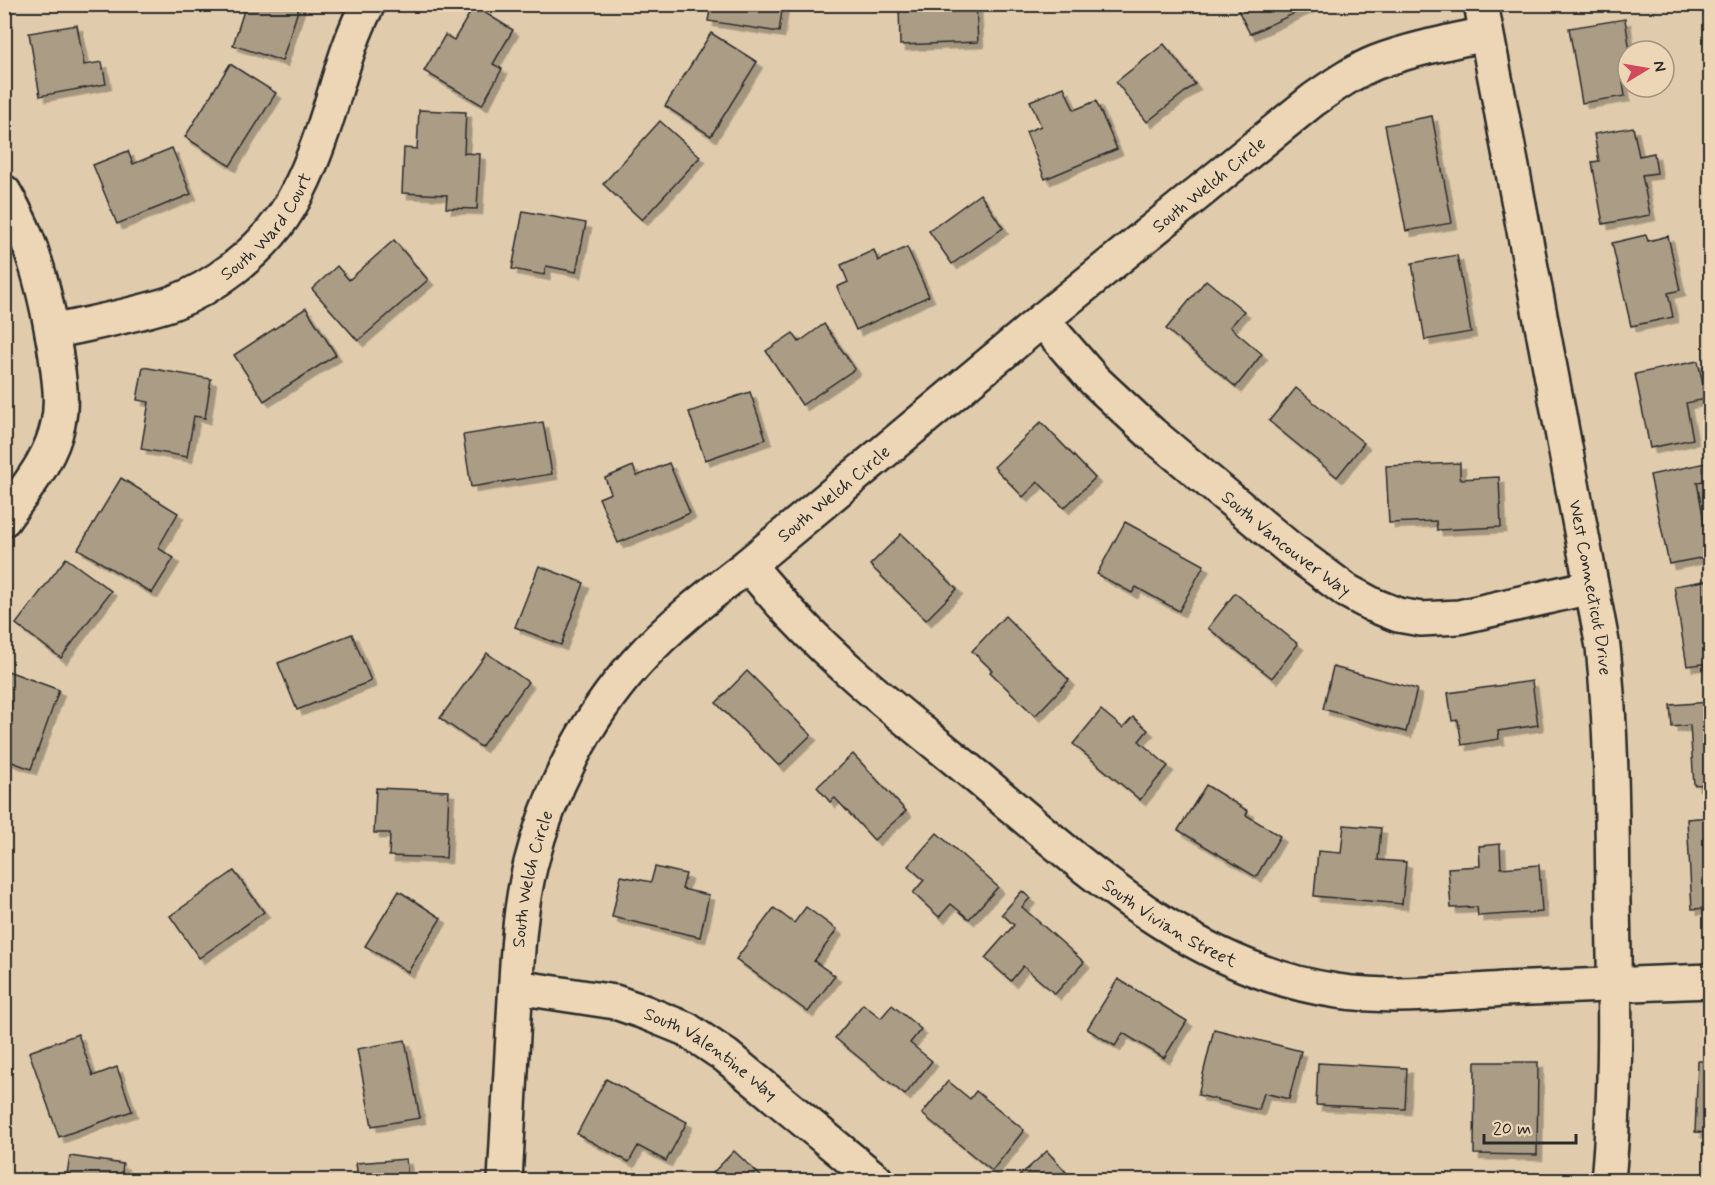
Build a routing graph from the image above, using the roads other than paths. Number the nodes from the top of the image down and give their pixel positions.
1 (368, 4) edge
2 (1483, 19) edge
3 (4, 192) edge
4 (1042, 320) junction
5 (52, 332) junction
6 (4, 519) edge
7 (748, 564) junction
8 (1592, 587) junction
9 (1710, 981) edge
10 (1615, 983) junction
11 (516, 987) junction
12 (505, 1180) edge
13 (876, 1180) edge
14 (1608, 1180) edge

1 - 5 street, South Ward Court
2 - 4 street, South Welch Circle
2 - 8 street, West Connecticut Drive
3 - 5 street
4 - 7 street, South Welch Circle
4 - 8 street, South Vancouver Way
5 - 6 street
7 - 10 street, South Vivian Street
7 - 11 street, South Welch Circle
8 - 10 street, West Connecticut Drive
9 - 10 street, South Vivian Street
10 - 14 street, West Connecticut Drive
11 - 12 street, South Welch Circle
11 - 13 street, South Valentine Way

